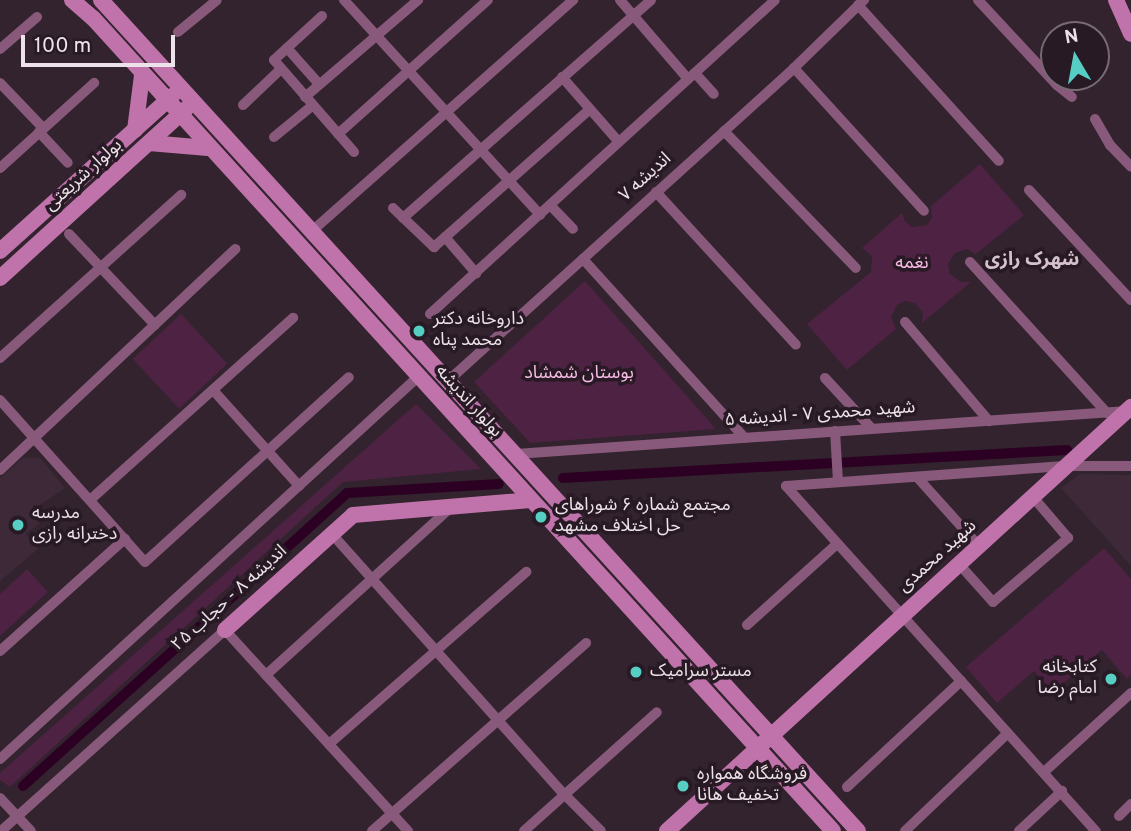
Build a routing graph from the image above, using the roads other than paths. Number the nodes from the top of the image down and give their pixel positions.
1 (72, 0) edge
2 (101, 0) edge
3 (217, 0) edge
4 (344, 0) edge
5 (418, 0) edge
6 (488, 0) edge
7 (573, 0) edge
8 (620, 0) edge
9 (651, 0) edge
10 (978, 0) edge
11 (1116, 0) edge
12 (770, 2) edge
13 (861, 3) edge
14 (322, 16) dead end
15 (633, 16) junction
16 (37, 17) dead end
17 (178, 32) dead end
18 (1131, 34) edge
19 (376, 36) junction
20 (288, 48) junction
21 (0, 49) edge
22 (793, 68) junction
23 (281, 69) junction
24 (407, 72) junction
25 (142, 75) junction
26 (691, 76) junction
27 (562, 77) junction
28 (0, 83) edge
29 (94, 83) dead end
30 (319, 84) junction
31 (180, 88) junction
32 (714, 94) dead end
33 (1072, 96) dead end
34 (309, 101) junction
35 (165, 102) junction
36 (193, 103) junction
37 (243, 105) dead end
38 (590, 109) junction
39 (445, 114) junction
40 (179, 116) junction
41 (1095, 118) dead end
42 (41, 130) junction
43 (135, 130) junction
44 (724, 131) junction
45 (338, 134) junction
46 (274, 137) dead end
47 (619, 142) junction
48 (149, 143) junction
49 (208, 148) junction
50 (478, 149) junction
51 (354, 152) dead end
52 (999, 162) dead end
53 (68, 163) dead end
54 (1131, 167) edge
55 (0, 168) edge
56 (507, 180) junction
57 (1029, 190) dead end
58 (656, 192) junction
59 (181, 195) dead end
60 (550, 205) junction
61 (393, 208) dead end
62 (924, 211) dead end
63 (540, 215) junction
64 (404, 218) junction
65 (573, 229) dead end
66 (312, 231) junction
67 (69, 234) dead end
68 (445, 237) junction
69 (235, 249) dead end
70 (0, 251) edge
71 (583, 259) junction
72 (970, 262) dead end
73 (101, 267) junction
74 (856, 268) dead end
75 (476, 273) junction
76 (0, 278) edge
77 (1131, 300) edge
78 (430, 314) dead end
79 (293, 318) dead end
80 (905, 321) dead end
81 (155, 325) junction
82 (796, 345) dead end
83 (0, 358) edge
84 (419, 376) junction
85 (349, 377) dead end
86 (825, 378) dead end
87 (449, 380) junction
88 (213, 390) junction
89 (0, 400) edge
90 (1129, 409) edge
91 (1107, 413) junction
92 (989, 421) junction
93 (872, 429) junction
94 (835, 431) junction
95 (745, 438) junction
96 (35, 439) junction
97 (268, 451) junction
98 (516, 454) junction
99 (1067, 466) junction
100 (1131, 466) edge
101 (0, 470) edge
102 (917, 477) junction
103 (838, 482) junction
104 (299, 486) junction
105 (1033, 497) junction
106 (90, 500) junction
107 (530, 500) junction
108 (453, 505) junction
109 (332, 534) junction
110 (125, 539) junction
111 (837, 544) junction
112 (979, 546) junction
113 (959, 565) junction
114 (526, 572) dead end
115 (373, 581) junction
116 (901, 617) junction
117 (747, 625) dead end
118 (225, 630) junction
119 (586, 643) dead end
120 (0, 651) edge
121 (436, 651) junction
122 (266, 676) junction
123 (961, 681) junction
124 (1131, 693) edge
125 (657, 712) dead end
126 (498, 720) junction
127 (1009, 733) junction
128 (771, 736) junction
129 (329, 744) junction
130 (757, 749) junction
131 (0, 759) edge
132 (1044, 772) junction
133 (846, 788) dead end
134 (1062, 791) junction
135 (564, 794) junction
136 (0, 798) edge
137 (1131, 804) edge
138 (392, 813) junction
139 (1119, 816) dead end
140 (18, 817) junction
141 (1, 831) edge
142 (31, 831) edge
143 (372, 831) edge
144 (408, 831) edge
145 (524, 831) edge
146 (601, 831) edge
147 (667, 831) edge
148 (833, 831) edge
149 (858, 831) edge
150 (905, 831) edge
151 (1018, 831) edge
152 (1096, 831) edge

1 - 25 main road, بولوار اندیشه
2 - 31 main road, بولوار اندیشه
3 - 17 street
4 - 19 street
5 - 19 street
6 - 24 street
7 - 39 street
8 - 15 street
9 - 15 street
10 - 33 street
11 - 18 main road
12 - 26 street
13 - 22 street, اندیشه ۷
13 - 52 street
14 - 20 street
15 - 26 street
15 - 27 street
16 - 21 street
19 - 24 street
19 - 30 street
20 - 23 street
20 - 30 street
22 - 44 street, اندیشه ۷
22 - 62 street
23 - 34 street
23 - 37 street
24 - 39 street
24 - 45 street
25 - 35 main road, بولوار اندیشه
25 - 43 main road
26 - 32 street
26 - 47 street
27 - 38 street
27 - 50 street
28 - 42 street
29 - 42 street
30 - 34 street
31 - 35 main road, بولوار شریعتی
31 - 36 main road, بولوار اندیشه
34 - 45 street
34 - 46 street
35 - 40 main road, بولوار اندیشه
35 - 43 main road, بولوار شریعتی
36 - 40 main road, بولوار شریعتی
36 - 66 main road, بولوار اندیشه
38 - 47 street
38 - 56 street
39 - 50 street
39 - 66 street
40 - 48 main road, بولوار شریعتی
40 - 49 main road, بولوار اندیشه
41 - 54 street
42 - 53 street
42 - 55 street
43 - 70 main road, بولوار شریعتی
44 - 58 street, اندیشه ۷
44 - 74 street
45 - 51 street
47 - 60 street
48 - 49 main road
48 - 76 main road, بولوار شریعتی
49 - 84 main road, بولوار اندیشه
50 - 56 street
50 - 64 street
56 - 63 street
56 - 68 street
57 - 77 street
58 - 71 street, اندیشه ۷
58 - 82 street
59 - 73 street
60 - 63 street
60 - 65 street
61 - 64 street
63 - 75 street
64 - 68 street
66 - 87 main road, بولوار اندیشه
67 - 73 street
68 - 75 street
69 - 81 street
71 - 87 street, اندیشه ۷
71 - 95 street
72 - 91 street
73 - 81 street
73 - 83 street
75 - 78 street
79 - 88 street
80 - 92 street
81 - 96 street
84 - 104 street, اندیشه ۸ - حجاب ۲۵
84 - 107 main road, بولوار اندیشه
85 - 97 street
86 - 93 street
87 - 98 main road, بولوار اندیشه
88 - 97 street
88 - 106 street
89 - 96 street
90 - 91 street, شهید محمدی ۷ - اندیشه ۵
90 - 99 main road, شهید محمدی
91 - 92 street, شهید محمدی ۷ - اندیشه ۵
92 - 93 street, شهید محمدی ۷ - اندیشه ۵
93 - 94 street, شهید محمدی ۷ - اندیشه ۵
94 - 95 street, شهید محمدی ۷ - اندیشه ۵
94 - 103 street
95 - 98 street, شهید محمدی ۷ - اندیشه ۵
96 - 101 street
96 - 106 street
97 - 104 street
97 - 110 street
98 - 128 main road, بولوار اندیشه
99 - 100 street
99 - 102 street
99 - 105 main road, شهید محمدی
102 - 103 street
102 - 112 street
103 - 111 street
104 - 131 street, اندیشه ۸ - حجاب ۲۵
105 - 112 main road, شهید محمدی
105 - 113 street
106 - 110 street
107 - 108 main road, اندیشه ۸ - حجاب ۲۵
107 - 130 main road, بولوار اندیشه
108 - 109 main road, اندیشه ۸ - حجاب ۲۵
108 - 115 street
109 - 115 street
109 - 118 main road, اندیشه ۸ - حجاب ۲۵
110 - 120 street
111 - 116 street
111 - 117 street
112 - 113 main road, شهید محمدی
113 - 116 main road, شهید محمدی
114 - 121 street
115 - 121 street
115 - 122 street
116 - 123 street
116 - 128 main road, شهید محمدی
118 - 122 street
118 - 140 street, اندیشه ۸ - حجاب ۲۵
119 - 126 street
121 - 126 street
121 - 129 street
122 - 129 street
123 - 127 street
123 - 133 street
124 - 132 street
125 - 135 street
126 - 135 street
126 - 138 street
127 - 132 street
127 - 150 street
128 - 130 main road, شهید محمدی
128 - 149 main road, بولوار اندیشه
129 - 138 street
130 - 147 main road, شهید محمدی
130 - 148 main road, بولوار اندیشه
132 - 134 street
134 - 151 street
134 - 152 street
135 - 145 street
135 - 146 street
136 - 140 street
137 - 139 street
138 - 143 street
138 - 144 street
140 - 141 street, اندیشه ۸ - حجاب ۲۵
140 - 142 street

